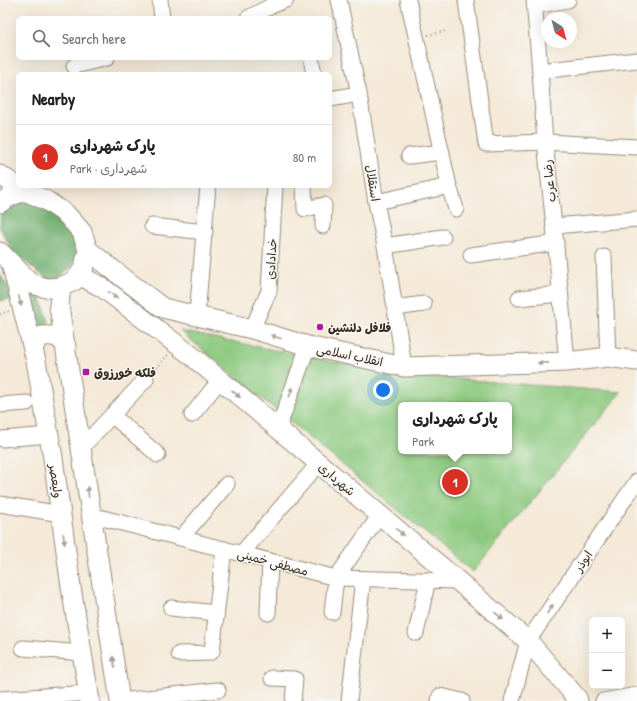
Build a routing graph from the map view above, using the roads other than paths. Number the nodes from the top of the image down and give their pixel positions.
1 (160, 0) edge
2 (286, 0) edge
3 (339, 0) edge
4 (408, 0) edge
5 (466, 0) edge
6 (568, 0) edge
7 (534, 3) edge
8 (162, 16) edge
9 (252, 16) edge
10 (99, 60) edge
11 (637, 60) edge
12 (74, 66) dead end
13 (540, 71) junction
14 (359, 94) junction
15 (332, 99) edge
16 (545, 142) junction
17 (637, 147) edge
18 (442, 152) junction
19 (409, 156) dead end
20 (0, 175) edge
21 (16, 185) edge
22 (449, 186) junction
23 (20, 188) edge
24 (208, 188) edge
25 (275, 188) edge
26 (304, 188) edge
27 (25, 191) junction
28 (376, 202) junction
29 (0, 203) edge
30 (456, 209) dead end
31 (637, 219) edge
32 (152, 226) dead end
33 (323, 226) dead end
34 (554, 226) junction
35 (205, 232) junction
36 (443, 237) dead end
37 (556, 243) junction
38 (385, 246) junction
39 (88, 250) junction
40 (471, 255) dead end
41 (5, 257) edge
42 (604, 257) dead end
43 (79, 275) junction
44 (61, 287) junction
45 (560, 294) junction
46 (519, 298) dead end
47 (424, 304) dead end
48 (395, 308) junction
49 (197, 316) junction
50 (252, 329) junction
51 (66, 346) junction
52 (308, 346) junction
53 (33, 350) junction
54 (608, 358) junction
55 (566, 362) junction
56 (637, 362) edge
57 (404, 367) junction
58 (146, 379) road end
59 (220, 380) junction
60 (27, 402) dead end
61 (0, 406) edge
62 (192, 415) dead end
63 (112, 416) junction
64 (278, 429) junction
65 (49, 435) junction
66 (2, 439) dead end
67 (81, 448) junction
68 (158, 456) dead end
69 (319, 463) junction
70 (227, 484) dead end
71 (636, 487) edge
72 (0, 504) edge
73 (61, 514) junction
74 (91, 515) junction
75 (380, 515) junction
76 (180, 538) junction
77 (224, 549) junction
78 (241, 554) junction
79 (270, 561) junction
80 (336, 578) junction
81 (363, 579) junction
82 (428, 580) junction
83 (458, 580) junction
84 (171, 608) dead end
85 (332, 612) dead end
86 (216, 613) junction
87 (268, 613) dead end
88 (416, 633) dead end
89 (528, 641) junction
90 (23, 648) dead end
91 (82, 653) junction
92 (179, 654) dead end
93 (272, 678) dead end
94 (218, 690) dead end
95 (637, 695) edge
96 (90, 697) edge
97 (0, 699) edge
98 (120, 701) edge
99 (293, 701) edge
100 (350, 701) edge
101 (439, 701) edge
102 (462, 701) edge
103 (512, 701) edge
104 (578, 701) edge
105 (603, 701) edge

1 - 8 street
2 - 9 street
3 - 14 street, استقلال
4 - 18 street
5 - 16 street
6 - 7 street
7 - 13 street, رضا عرب
10 - 12 street
11 - 13 street
13 - 16 street, رضا عرب
14 - 15 street
14 - 28 street, استقلال
16 - 17 street
16 - 34 street, رضا عرب
18 - 19 street
18 - 22 street
20 - 21 main road
22 - 28 street
22 - 30 street
23 - 27 main road
24 - 35 street
25 - 50 street, خدادادی
26 - 33 street
27 - 29 main road
27 - 39 main road
28 - 38 street, استقلال
31 - 34 street
32 - 35 street
34 - 37 street, رضا عرب
35 - 49 street
36 - 38 street
37 - 40 street
37 - 45 street, رضا عرب
38 - 48 street, استقلال
39 - 43 main road
39 - 49 main road, انقلاب اسلامی
41 - 44 main road
41 -> 53 main road, ولیعصر
42 - 54 street
43 - 44 main road
43 -> 59 main road, شهرداری
44 - 51 main road
45 - 46 street
45 - 55 street, رضا عرب
47 - 48 street
48 - 57 street, استقلال
49 - 50 main road, انقلاب اسلامی
52 -> 50 main road, انقلاب اسلامی
51 - 53 main road
51 - 67 main road
52 - 57 main road, انقلاب اسلامی
64 -> 52 street
53 - 65 main road, ولیعصر
54 - 55 main road, انقلاب اسلامی
54 - 56 main road, انقلاب اسلامی
55 -> 57 main road, انقلاب اسلامی
58 - 63 street
59 - 62 street
59 -> 64 main road, شهرداری
60 - 61 street
63 - 67 street
63 - 68 street
64 - 69 main road, شهرداری
65 - 66 street
65 - 73 main road, ولیعصر
74 -> 67 main road
69 - 75 main road, شهرداری
69 - 78 street
70 - 76 street
89 -> 71 street, ابوذر
72 - 73 street
73 -> 91 main road, ولیعصر
74 - 76 street, مصطفی خمینی
98 -> 74 main road
75 - 80 street
75 -> 83 main road, شهرداری
76 - 77 street, مصطفی خمینی
77 - 78 street, مصطفی خمینی
77 - 86 street
78 - 79 street, مصطفی خمینی
79 - 80 street, مصطفی خمینی
79 - 87 street
80 - 81 street, مصطفی خمینی
80 - 85 street
81 - 82 street, مصطفی خمینی
81 - 100 street
82 - 83 street, مصطفی خمینی
82 - 88 street
83 -> 89 main road, شهرداری
84 - 86 street
86 - 92 street
89 - 103 street, ابوذر
89 - 104 main road, شهرداری
90 - 91 street
91 - 96 main road, ولیعصر
93 - 99 street
94 - 98 street
95 - 105 street
96 - 97 street
101 - 102 street

